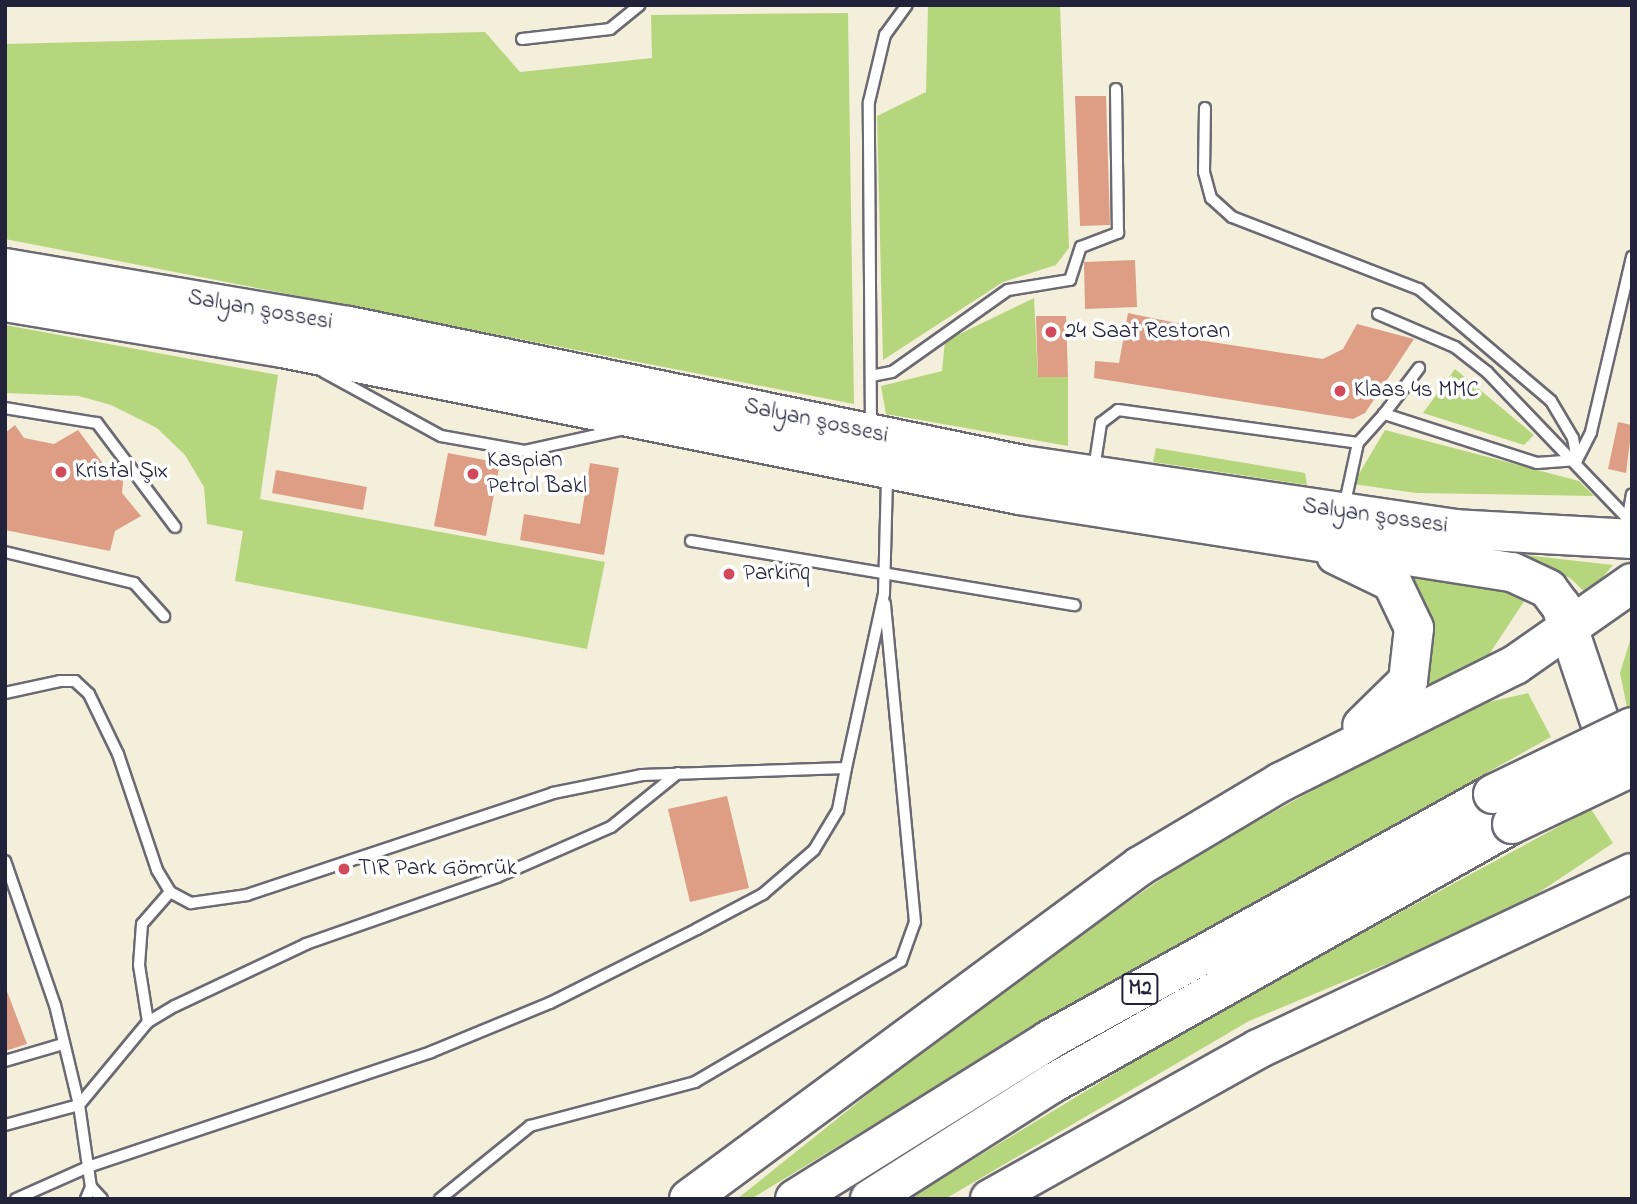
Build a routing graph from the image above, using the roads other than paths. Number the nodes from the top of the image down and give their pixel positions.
1 (640, 5) edge
2 (902, 7) edge
3 (522, 39) dead end
4 (1116, 89) dead end
5 (1205, 108) dead end
6 (1632, 257) edge
7 (5, 268) edge
8 (5, 302) edge
9 (1378, 314) dead end
10 (282, 348) junction
11 (1419, 368) dead end
12 (871, 376) junction
13 (5, 408) edge
14 (1384, 414) junction
15 (654, 421) junction
16 (871, 434) junction
17 (1358, 443) junction
18 (1577, 460) junction
19 (887, 469) junction
20 (1093, 476) junction
21 (1632, 494) edge
22 (1343, 513) junction
23 (1215, 525) junction
24 (175, 527) dead end
25 (1629, 532) edge
26 (691, 541) dead end
27 (5, 552) edge
28 (884, 574) junction
29 (1632, 585) edge
30 (884, 593) junction
31 (1075, 605) dead end
32 (164, 616) dead end
33 (1572, 629) junction
34 (5, 693) edge
35 (1618, 730) edge
36 (1632, 767) edge
37 (846, 768) junction
38 (678, 772) junction
39 (1281, 782) junction
40 (1632, 784) edge
41 (1503, 809) junction
42 (5, 862) edge
43 (1632, 873) edge
44 (170, 892) junction
45 (148, 1022) junction
46 (63, 1044) junction
47 (5, 1061) edge
48 (79, 1105) junction
49 (5, 1125) edge
50 (88, 1167) junction
51 (91, 1187) junction
52 (16, 1199) edge
53 (86, 1199) edge
54 (102, 1199) edge
55 (440, 1199) edge
56 (689, 1199) edge
57 (795, 1199) edge
58 (870, 1199) edge
59 (990, 1199) edge

1 - 3 lane
2 - 12 lane
4 - 12 lane
5 - 18 lane
6 - 18 lane
7 - 16 highway, Salyan şossesi
8 - 10 highway, Salyan şossesi
9 - 18 lane
10 - 15 highway, Salyan şossesi
10 - 15 lane
11 - 14 lane
12 - 16 lane
13 - 24 lane
14 - 17 lane
14 - 18 lane
15 - 19 highway, Salyan şossesi
16 - 20 highway, Salyan şossesi
17 - 20 lane
17 - 22 lane
18 - 25 lane
19 - 23 highway, Salyan şossesi
19 - 28 lane
20 - 22 highway, Salyan şossesi
21 - 25 lane
22 - 25 highway, Salyan şossesi
23 - 33 highway
23 - 39 highway
26 - 28 lane
27 - 32 lane
28 - 30 lane
28 - 31 lane
29 - 33 highway
29 - 35 highway
30 - 37 lane
30 - 55 lane
33 - 35 highway
33 - 39 highway
34 - 44 lane
35 - 40 highway
35 - 41 highway, bridge
36 - 41 highway, bridge
37 - 38 lane
37 - 50 lane
38 - 44 lane
38 - 45 lane
39 - 56 highway
41 - 57 highway, M2
41 - 58 highway, M2
42 - 46 lane
43 - 59 highway
44 - 45 lane
45 - 48 lane
46 - 47 lane
46 - 48 lane
48 - 49 lane
48 - 50 lane
50 - 51 lane
50 - 52 lane
51 - 53 lane
51 - 54 lane

